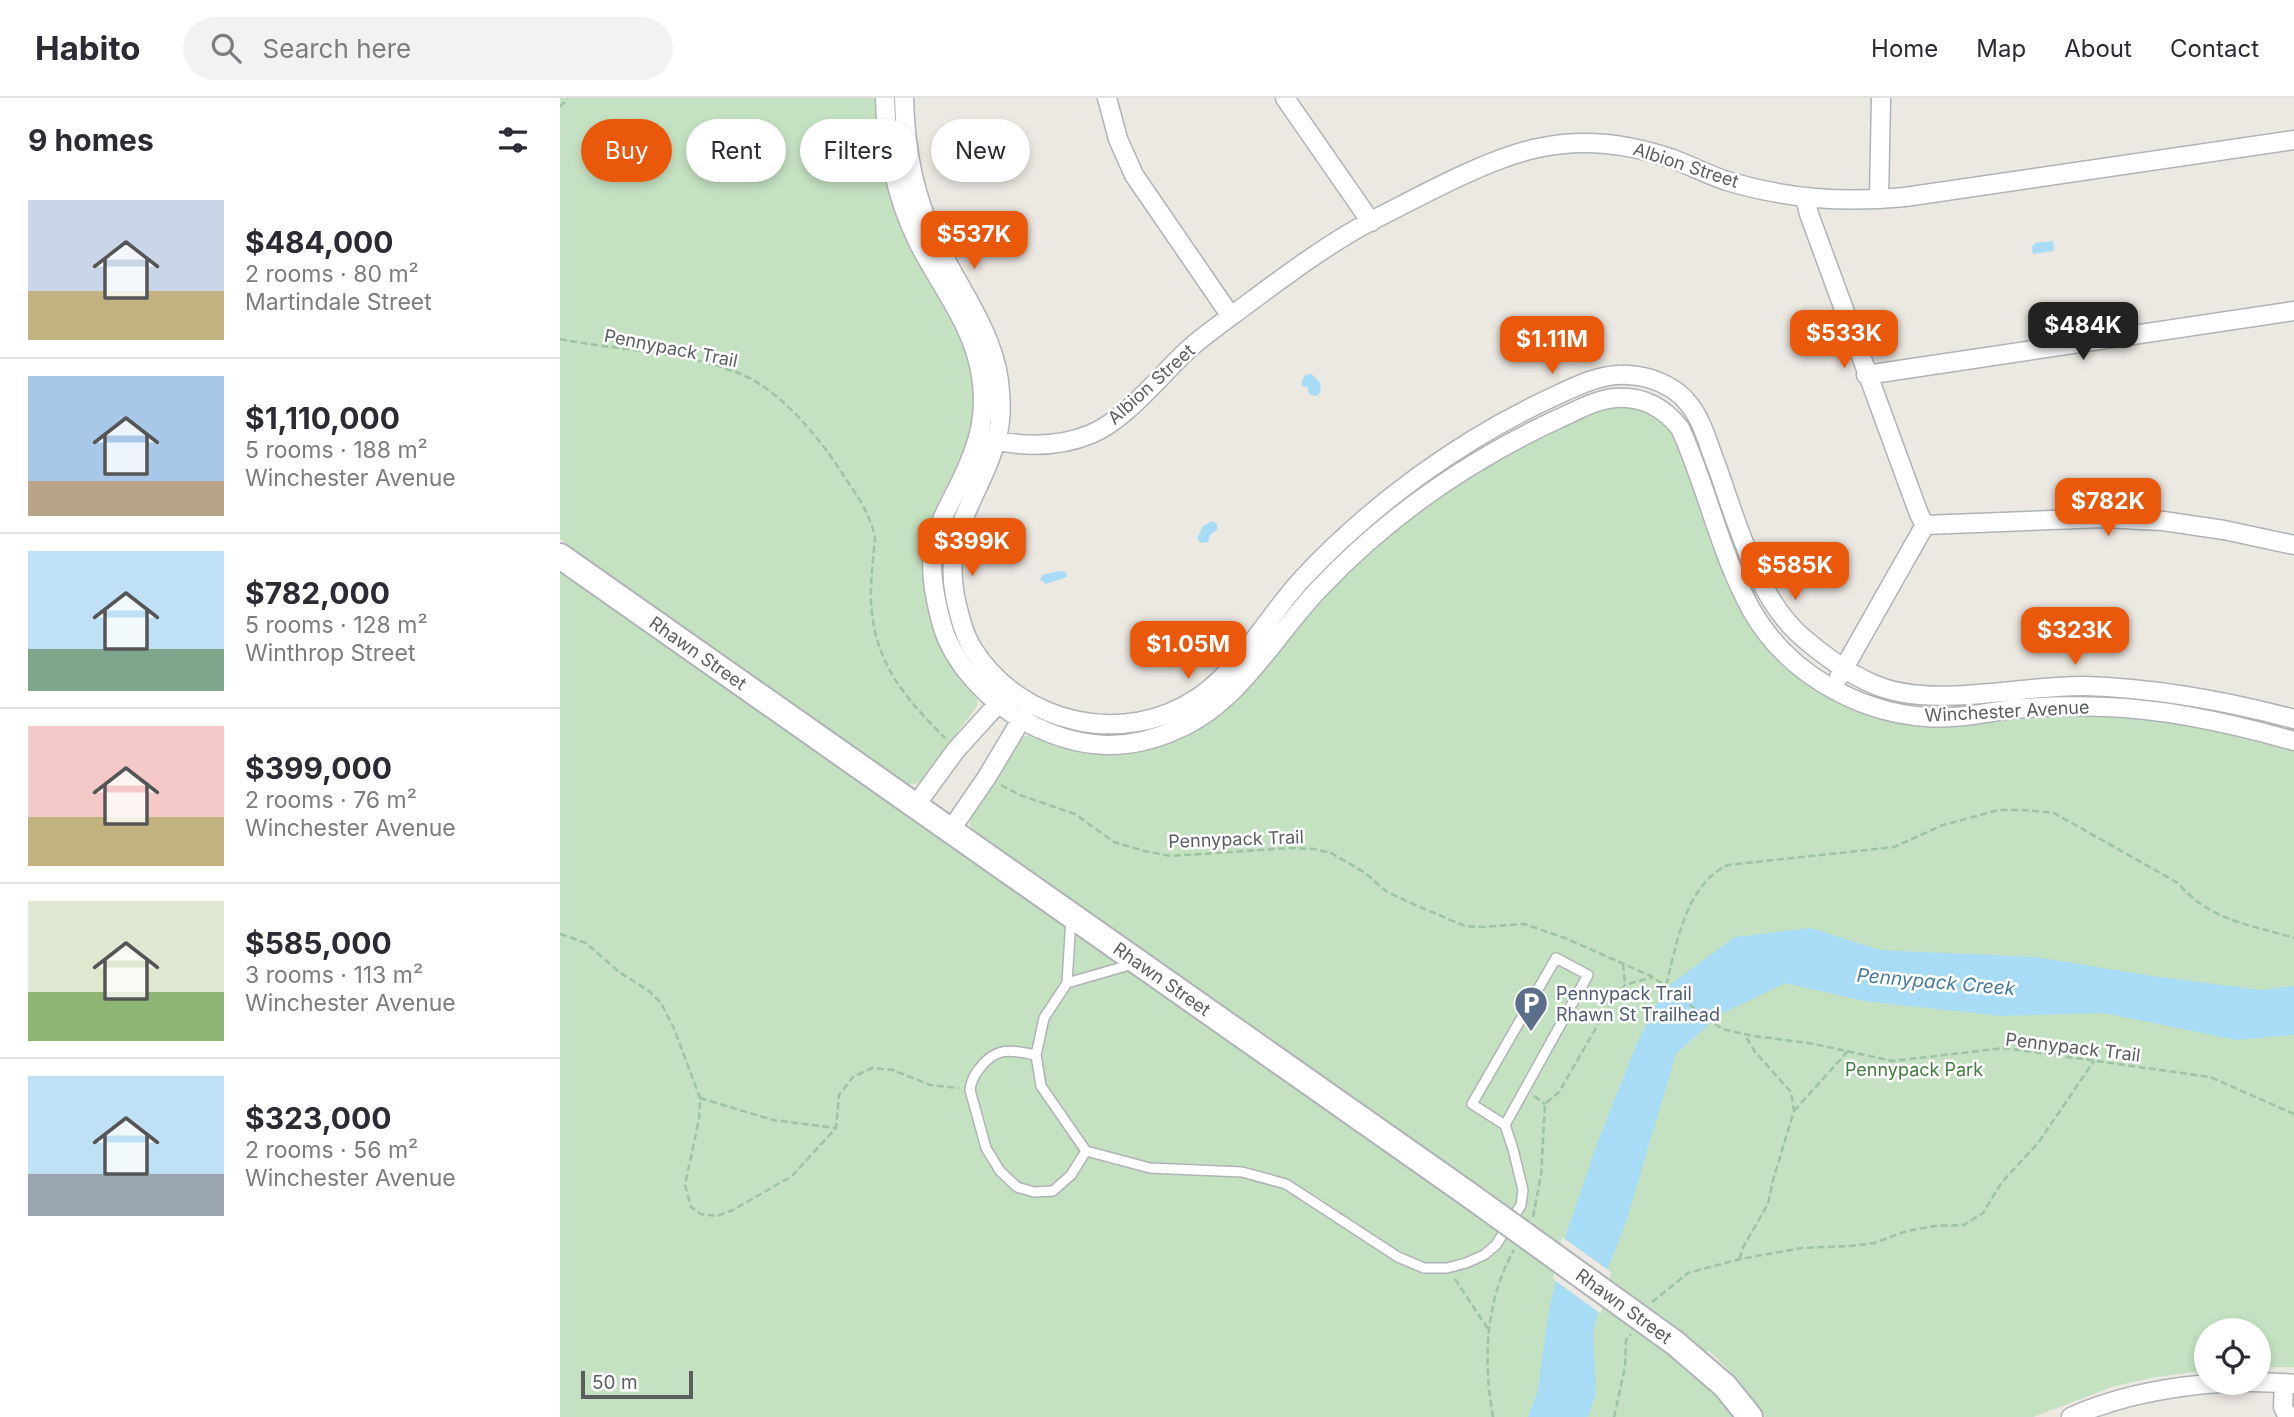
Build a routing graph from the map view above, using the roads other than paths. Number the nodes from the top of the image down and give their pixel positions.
1 (885, 98) edge
2 (904, 98) edge
3 (1107, 98) edge
4 (1285, 98) edge
5 (1881, 98) edge
6 (886, 119) edge
7 (904, 119) edge
8 (2294, 140) edge
9 (907, 182) edge
10 (1805, 198) junction
11 (1879, 199) junction
12 (1371, 222) junction
13 (2294, 311) edge
14 (1230, 315) junction
15 (1866, 375) junction
16 (1606, 376) junction
17 (1609, 399) junction
18 (987, 439) junction
19 (1925, 525) junction
20 (2294, 545) edge
21 (560, 556) edge
22 (1306, 574) junction
23 (1319, 588) junction
24 (1844, 667) junction
25 (1832, 689) junction
26 (1005, 697) junction
27 (1026, 713) junction
28 (2275, 714) junction
29 (2294, 719) edge
30 (2269, 734) junction
31 (2294, 741) edge
32 (915, 806) junction
33 (950, 831) junction
34 (1071, 915) junction
35 (1139, 962) junction
36 (1067, 983) junction
37 (1036, 1055) junction
38 (1505, 1125) junction
39 (1086, 1151) junction
40 (2289, 1384) edge
41 (1750, 1417) edge
42 (2071, 1417) edge
43 (2288, 1417) edge

1 - 6 street, Winchester Avenue
2 - 7 street, Winchester Avenue
3 - 14 street
4 - 12 street
5 - 11 street
8 - 11 street, Albion Street
9 - 18 street, Winchester Avenue
10 - 11 street, Albion Street
10 - 12 street, Albion Street
10 - 15 street
12 - 14 street, Albion Street
13 - 15 street
14 - 18 street, Albion Street
15 - 19 street
16 - 17 street
16 - 22 street, Winchester Avenue
16 - 24 street, Winchester Avenue
17 - 23 street, Winchester Avenue
17 - 25 street, Winchester Avenue
18 - 26 street, Winchester Avenue
19 - 20 street
19 - 24 street
21 - 32 main road, Rhawn Street
22 - 23 street
22 - 27 street, Winchester Avenue
23 - 27 street, Winchester Avenue
24 - 25 street
24 - 28 street, Winchester Avenue
25 - 30 street, Winchester Avenue
26 - 27 street, Winchester Avenue
26 - 32 street
27 - 33 street
28 - 29 street, Winchester Avenue
28 - 30 street
30 - 31 street, Winchester Avenue
32 - 33 main road, Rhawn Street
33 - 34 main road, Rhawn Street
34 - 35 main road, Rhawn Street
34 - 36 lane
35 - 36 lane
35 - 41 main road, Rhawn Street, bridge
36 - 37 lane
37 - 39 lane
37 - 39 lane
38 - 38 lane
38 - 39 lane
40 - 42 street
40 - 43 street

